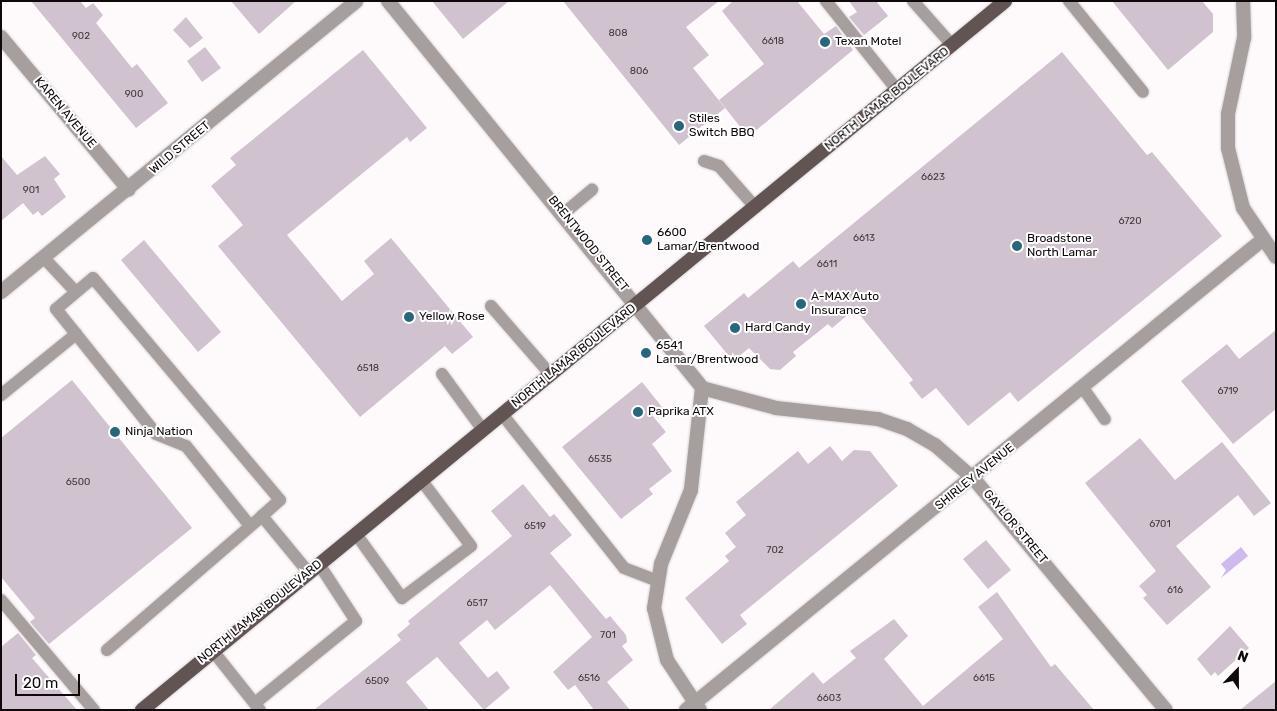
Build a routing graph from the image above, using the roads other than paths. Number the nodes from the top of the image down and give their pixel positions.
1 (356, 1) edge
2 (388, 1) edge
3 (826, 1) edge
4 (913, 1) edge
5 (1005, 1) edge
6 (1069, 1) edge
7 (1243, 1) edge
8 (1, 37) edge
9 (952, 45) junction
10 (897, 90) junction
11 (1143, 92) dead end
12 (704, 161) dead end
13 (129, 190) junction
14 (592, 190) dead end
15 (755, 207) junction
16 (563, 214) junction
17 (1262, 240) junction
18 (1276, 257) edge
19 (44, 258) junction
20 (1, 292) edge
21 (75, 292) junction
22 (636, 304) junction
23 (491, 306) dead end
24 (76, 334) junction
25 (442, 374) dead end
26 (551, 375) junction
27 (702, 388) junction
28 (1083, 388) junction
29 (1, 395) edge
30 (502, 414) junction
31 (1105, 419) dead end
32 (483, 430) junction
33 (974, 478) junction
34 (422, 481) junction
35 (262, 516) junction
36 (250, 526) junction
37 (356, 534) junction
38 (314, 569) junction
39 (658, 581) junction
40 (1, 600) edge
41 (107, 650) dead end
42 (213, 651) junction
43 (257, 706) edge
44 (693, 707) edge
45 (94, 710) edge
46 (142, 710) edge
47 (1166, 710) edge

1 - 13 street, WILD STREET
2 - 16 street, BRENTWOOD STREET
3 - 10 lane
4 - 9 lane
5 - 9 main road, NORTH LAMAR BOULEVARD
6 - 11 lane
7 - 17 street
8 - 13 street, KAREN AVENUE
9 - 10 main road, NORTH LAMAR BOULEVARD
10 - 15 main road, NORTH LAMAR BOULEVARD
12 - 15 lane
13 - 19 street, WILD STREET
14 - 16 lane
15 - 22 main road, NORTH LAMAR BOULEVARD
16 - 22 street, BRENTWOOD STREET
17 - 18 street
17 - 28 street, SHIRLEY AVENUE
19 - 20 street, WILD STREET
19 - 21 lane
21 - 24 lane
21 - 35 lane
22 - 26 main road, NORTH LAMAR BOULEVARD
22 - 27 street, BRENTWOOD STREET
23 - 26 lane
24 - 29 lane
24 - 36 lane
25 - 32 lane
26 - 30 main road, NORTH LAMAR BOULEVARD
27 - 33 street, GAYLOR STREET
27 - 39 street
28 - 31 lane
28 - 33 street, SHIRLEY AVENUE
30 - 32 main road, NORTH LAMAR BOULEVARD
30 - 39 lane
32 - 34 main road, NORTH LAMAR BOULEVARD
33 - 44 street, SHIRLEY AVENUE
33 - 47 street, GAYLOR STREET
34 - 37 main road, NORTH LAMAR BOULEVARD
34 - 37 lane
35 - 36 lane
35 - 38 lane
36 - 41 lane
37 - 38 main road, NORTH LAMAR BOULEVARD
38 - 42 main road, NORTH LAMAR BOULEVARD
38 - 43 lane
39 - 44 street
40 - 45 lane
42 - 43 lane
42 - 46 main road, NORTH LAMAR BOULEVARD

